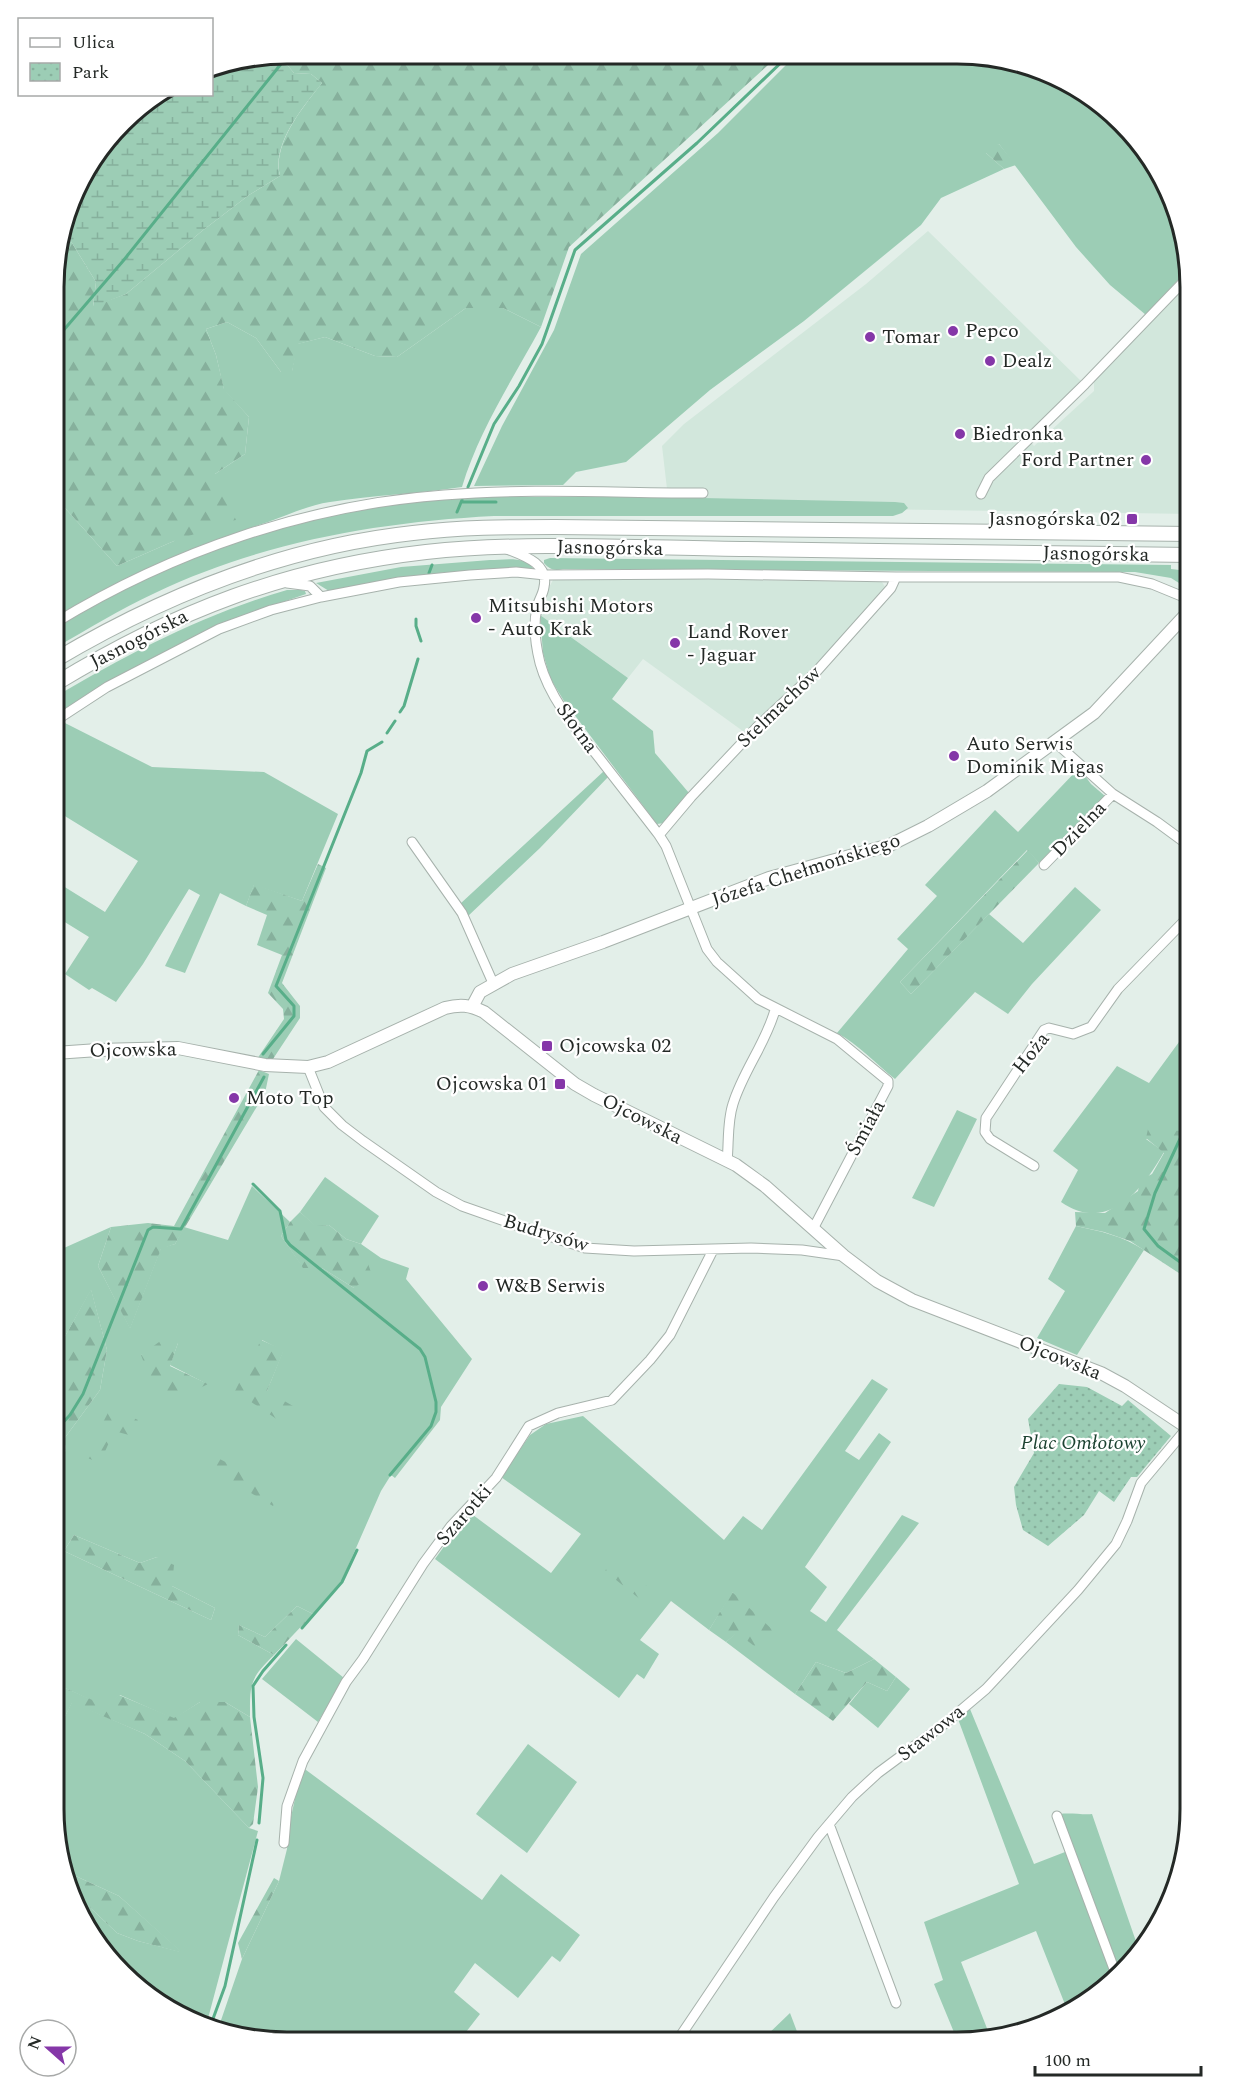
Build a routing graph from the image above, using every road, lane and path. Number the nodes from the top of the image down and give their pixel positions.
1 (1180, 285) edge
2 (703, 493) dead end
3 (981, 494) dead end
4 (1180, 534) edge
5 (504, 548) junction
6 (1180, 554) edge
7 (545, 575) junction
8 (896, 577) junction
9 (276, 582) junction
10 (1180, 595) edge
11 (321, 597) junction
12 (64, 618) edge
13 (1180, 621) edge
14 (64, 656) edge
15 (64, 679) edge
16 (64, 715) edge
17 (1055, 742) junction
18 (1113, 794) junction
19 (659, 835) junction
20 (1180, 839) edge
21 (412, 842) dead end
22 (1044, 865) dead end
23 (691, 909) junction
24 (1180, 925) edge
25 (493, 983) junction
26 (472, 1007) junction
27 (775, 1010) junction
28 (64, 1052) edge
29 (309, 1067) junction
30 (727, 1161) junction
31 (1034, 1166) dead end
32 (813, 1229) junction
33 (713, 1250) junction
34 (844, 1256) junction
35 (1180, 1423) edge
36 (1180, 1439) edge
37 (1057, 1816) dead end
38 (829, 1824) junction
39 (284, 1843) dead end
40 (1113, 1967) edge
41 (896, 2003) dead end
42 (683, 2032) edge

1 - 3 street
2 - 12 street
4 - 14 main road, Jasnogórska
5 - 6 main road, Jasnogórska
5 - 7 street
5 - 9 main road, Jasnogórska
7 - 8 street
7 - 11 street
7 - 19 street, Słotna
8 - 10 street
8 - 19 street, Stelmachów
9 - 11 street
9 - 15 main road, Jasnogórska
11 - 16 street
13 - 17 street, Józefa Chełmońskiego
17 - 18 street, Dzielna
17 - 23 street, Józefa Chełmońskiego
18 - 20 street, Dzielna
18 - 22 street, Dzielna
19 - 23 street, Słotna
21 - 25 street
23 - 25 street, Józefa Chełmońskiego
23 - 27 street, Śmiała
24 - 31 street, Hoża
25 - 26 street, Józefa Chełmońskiego
26 - 29 street, Ojcowska
26 - 30 street, Ojcowska
27 - 30 street
27 - 32 street, Śmiała
28 - 29 street, Ojcowska
29 - 33 street, Budrysów
30 - 32 street, Ojcowska
32 - 34 street, Ojcowska
33 - 34 street, Budrysów
33 - 39 street, Szarotki
34 - 35 street, Ojcowska
36 - 38 street, Stawowa
37 - 40 street
38 - 41 street
38 - 42 street, Stawowa

